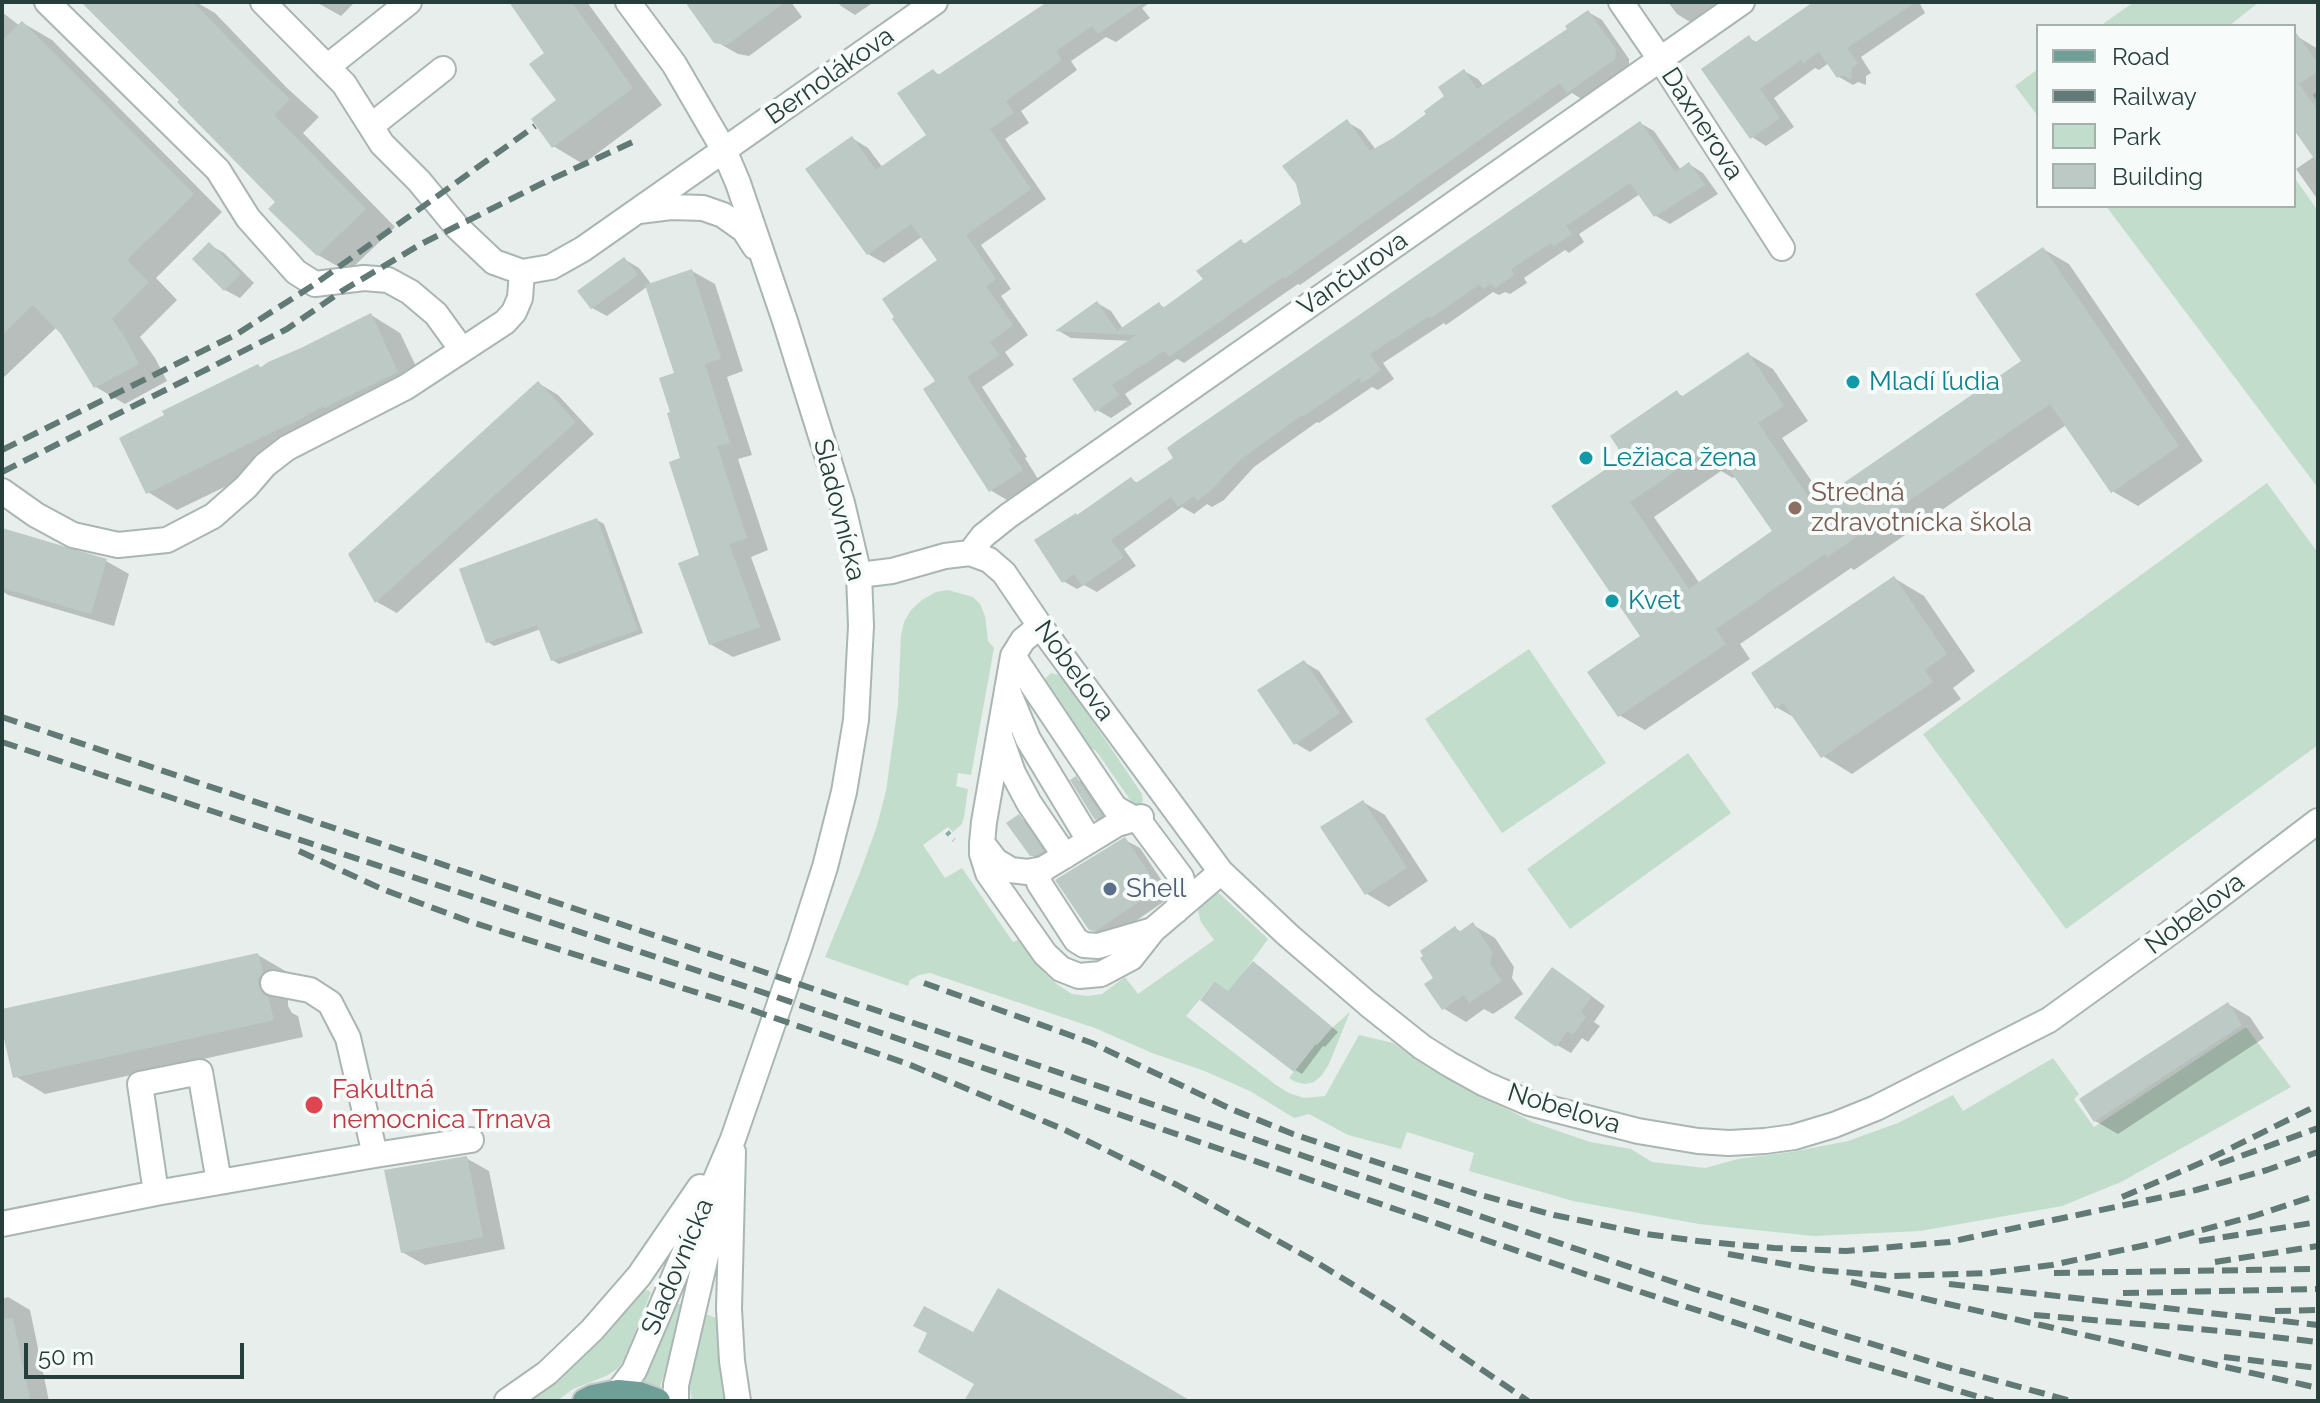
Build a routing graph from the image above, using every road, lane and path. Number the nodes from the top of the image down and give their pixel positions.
1 (47, 2) edge
2 (263, 2) edge
3 (409, 2) edge
4 (628, 2) edge
5 (935, 2) edge
6 (1621, 2) edge
7 (1742, 2) edge
8 (1660, 59) junction
9 (327, 67) junction
10 (443, 69) dead end
11 (371, 126) junction
12 (724, 150) junction
13 (637, 211) junction
14 (1782, 248) dead end
15 (764, 258) junction
16 (522, 272) junction
17 (462, 350) junction
18 (2, 491) edge
19 (970, 553) junction
20 (859, 575) junction
21 (1040, 626) junction
22 (1013, 656) junction
23 (1007, 689) junction
24 (999, 734) junction
25 (1172, 805) junction
26 (1131, 818) junction
27 (2318, 821) edge
28 (947, 832) dead end
29 (954, 840) dead end
30 (1089, 840) junction
31 (982, 843) junction
32 (1065, 856) junction
33 (1043, 869) junction
34 (1221, 872) junction
35 (1174, 913) junction
36 (1153, 930) junction
37 (273, 983) dead end
38 (733, 1139) junction
39 (471, 1140) dead end
40 (375, 1155) junction
41 (219, 1182) junction
42 (156, 1193) junction
43 (2, 1224) edge
44 (618, 1392) junction
45 (507, 1401) edge
46 (585, 1401) edge
47 (658, 1401) edge
48 (676, 1401) edge
49 (738, 1401) edge

1 - 17 street
2 - 9 street
3 - 9 street
4 - 12 street, Sladovnícka
5 - 12 street, Bernolákova
6 - 8 street, Daxnerova
7 - 8 street, Vančurova
8 - 14 street, Daxnerova
8 - 19 street, Vančurova
9 - 11 street
10 - 11 street
11 - 16 street
12 - 13 street, Bernolákova
12 - 15 street, Sladovnícka
13 - 15 street
13 - 16 street, Bernolákova
15 - 20 street, Sladovnícka
16 - 17 street
17 - 18 street
19 - 20 street
19 - 21 street, Nobelova
20 - 38 street, Sladovnícka
21 - 22 street
21 - 25 street, Nobelova
22 - 23 street
22 - 26 street
23 - 24 street
23 - 30 street
24 - 31 street
24 - 32 street
25 - 26 street
25 - 34 street, Nobelova
26 - 30 street
26 - 35 street
27 - 34 street, Nobelova
28 - 29 path
30 - 32 street
31 - 33 street
31 - 36 street
32 - 33 street
33 - 36 street
34 - 35 street
35 - 36 street
37 - 40 street
38 - 44 street, Sladovnícka
38 - 45 street
38 - 48 street, Sladovnícka
38 - 49 street
39 - 40 street
40 - 41 street
41 - 42 street
41 - 42 street
42 - 43 street
44 - 46 main road
44 - 47 main road

